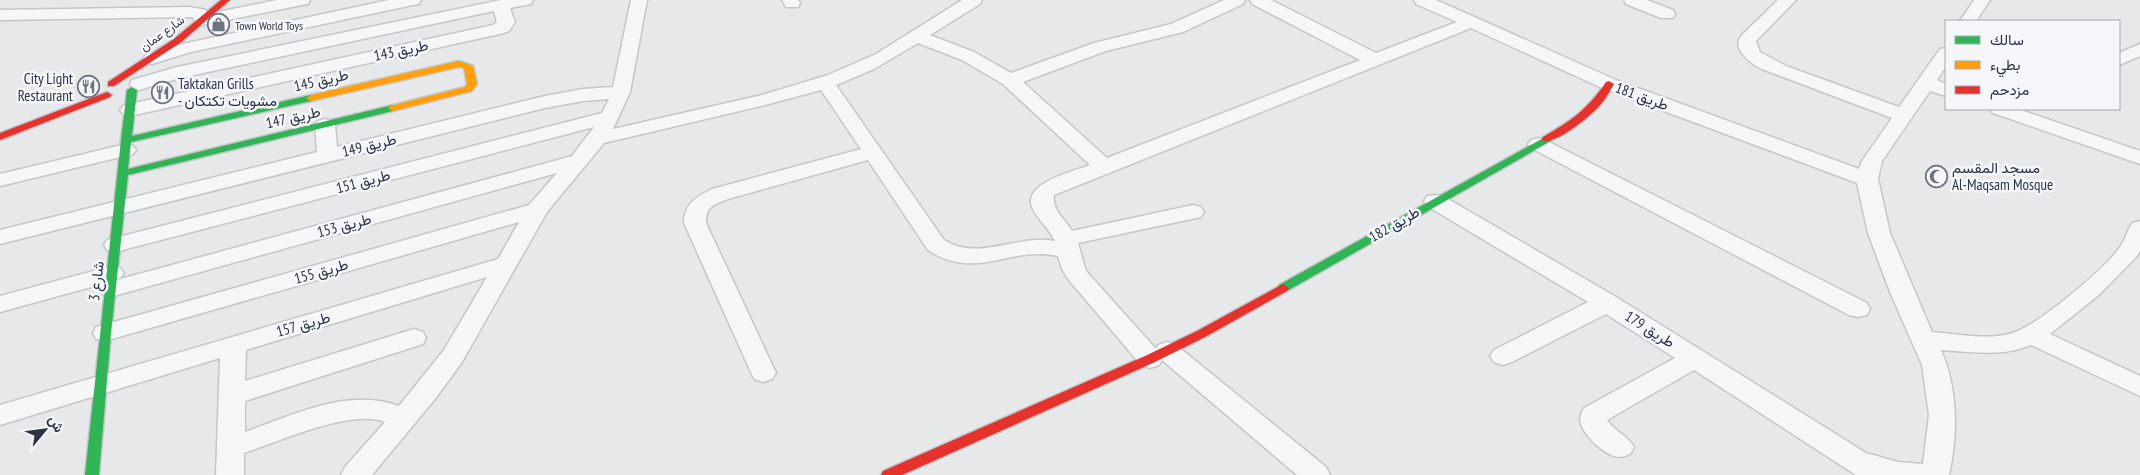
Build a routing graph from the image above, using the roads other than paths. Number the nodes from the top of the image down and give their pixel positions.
1 (226, 0) edge
2 (302, 0) edge
3 (524, 0) edge
4 (639, 0) edge
5 (974, 0) edge
6 (1237, 0) edge
7 (1258, 0) edge
8 (1422, 0) edge
9 (1632, 0) edge
10 (1788, 0) edge
11 (1982, 0) edge
12 (406, 1) edge
13 (501, 5) junction
14 (378, 7) junction
15 (1667, 14) dead end
16 (0, 15) edge
17 (203, 20) junction
18 (1969, 20) edge
19 (1472, 22) junction
20 (382, 30) junction
21 (918, 37) junction
22 (2140, 49) edge
23 (1945, 56) edge
24 (152, 59) junction
25 (2120, 59) edge
26 (1377, 61) junction
27 (1010, 80) junction
28 (826, 83) junction
29 (1609, 84) junction
30 (1936, 86) edge
31 (469, 89) joint
32 (119, 90) junction
33 (621, 92) junction
34 (130, 110) junction
35 (2003, 110) edge
36 (1902, 115) junction
37 (610, 117) junction
38 (325, 124) junction
39 (0, 129) edge
40 (0, 137) edge
41 (598, 139) junction
42 (1538, 144) junction
43 (126, 145) junction
44 (873, 152) junction
45 (327, 156) junction
46 (2140, 158) edge
47 (577, 161) junction
48 (1104, 167) junction
49 (123, 173) junction
50 (1867, 179) junction
51 (0, 180) edge
52 (1435, 201) junction
53 (119, 207) junction
54 (537, 210) junction
55 (1193, 212) dead end
56 (2140, 228) edge
57 (0, 237) edge
58 (115, 245) junction
59 (1067, 245) junction
60 (2134, 258) edge
61 (505, 264) junction
62 (111, 281) junction
63 (1607, 302) junction
64 (0, 304) edge
65 (1858, 309) dead end
66 (105, 332) junction
67 (2031, 335) junction
68 (414, 338) dead end
69 (1924, 340) junction
70 (234, 345) junction
71 (1159, 355) junction
72 (1502, 356) dead end
73 (1696, 358) junction
74 (763, 373) dead end
75 (101, 384) junction
76 (2140, 387) edge
77 (232, 395) junction
78 (0, 415) edge
79 (403, 420) junction
80 (231, 447) junction
81 (1620, 447) dead end
82 (1870, 469) edge
83 (92, 475) edge
84 (230, 475) edge
85 (355, 475) edge
86 (888, 475) edge
87 (1316, 475) edge
88 (1926, 475) edge
89 (1935, 475) edge

1 - 17 street, شارع عمان
2 - 17 street
3 - 13 street
4 - 33 street
5 - 21 street
6 - 27 street
7 - 26 street
8 - 19 street, طريق 181
9 - 15 street
10 - 36 street
11 - 18 street
12 - 14 street
13 - 20 street
13 - 34 street, طريق 143
14 - 20 street
14 - 24 street
16 - 17 street
17 - 24 street, شارع عمان
19 - 26 street
19 - 29 street, طريق 181
20 - 32 street
21 - 27 street
21 - 28 street
22 - 25 street
23 - 30 street
24 - 32 street, شارع عمان
26 - 48 street
27 - 48 street
28 - 41 street
28 - 44 street
29 - 42 street, طريق 182
29 - 50 street, طريق 181
30 - 36 street
31 - 38 street, طريق 147
31 - 43 street, طريق 145
32 - 34 street, شارع 3
32 - 39 street, شارع عمان
32 - 40 street, شارع عمان
33 - 37 street
33 - 45 street, طريق 149
34 - 43 street, شارع 3
35 - 46 street
36 - 50 street
37 - 41 street
37 - 58 street, طريق 151
38 - 45 street
38 - 49 street, طريق 147
41 - 47 street
42 - 52 street, طريق 182
42 - 65 street
43 - 49 street, شارع 3
43 - 51 street
44 - 59 street
44 - 74 street
45 - 53 street, طريق 149
47 - 54 street
47 - 62 street, طريق 153
48 - 59 street
49 - 53 street, شارع 3
50 - 69 street
52 - 63 street, طريق 179
52 - 71 street, طريق 182
53 - 57 street, طريق 149
53 - 58 street, شارع 3
54 - 61 street
54 - 66 street, طريق 155
55 - 59 street
56 - 60 street
58 - 62 street, شارع 3
59 - 71 street
60 - 67 street
61 - 70 street, طريق 157
61 - 79 street
62 - 64 street, طريق 153
62 - 66 street, شارع 3
63 - 72 street
63 - 73 street, طريق 179
66 - 75 street, شارع 3
67 - 69 street
67 - 76 street
68 - 77 street
69 - 89 street
70 - 75 street, طريق 157
70 - 77 street
71 - 86 street, طريق 182
71 - 87 street
73 - 81 street
73 - 82 street, طريق 179
75 - 78 street, طريق 157
75 - 83 street, شارع 3
77 - 80 street
79 - 80 street
79 - 85 street
80 - 84 street
82 - 88 street, طريق 179

